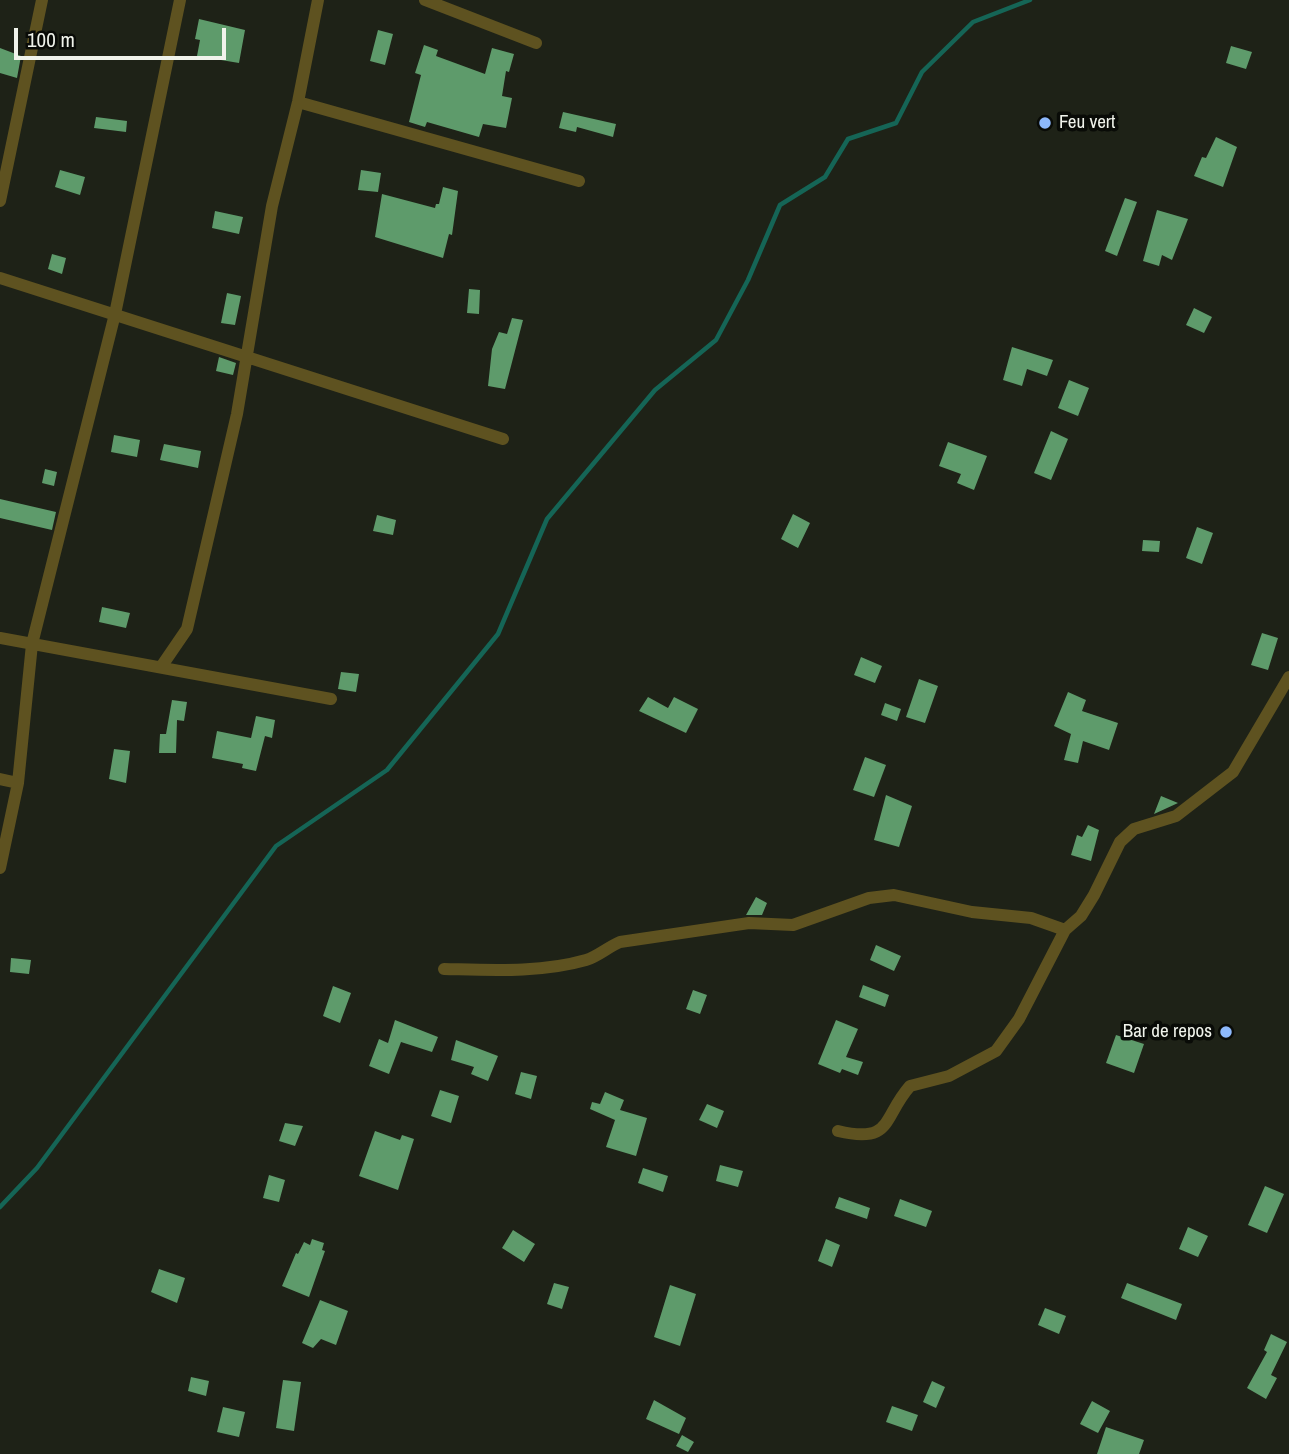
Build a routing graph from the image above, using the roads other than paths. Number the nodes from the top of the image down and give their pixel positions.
1 (42, 0) edge
2 (180, 0) edge
3 (318, 0) edge
4 (425, 0) edge
5 (536, 43) dead end
6 (299, 102) junction
7 (579, 181) dead end
8 (0, 201) edge
9 (0, 278) edge
10 (115, 314) junction
11 (246, 357) junction
12 (503, 439) dead end
13 (0, 638) edge
14 (32, 644) junction
15 (161, 667) junction
16 (1289, 677) edge
17 (331, 699) dead end
18 (0, 779) edge
19 (18, 783) junction
20 (0, 868) edge
21 (1065, 930) junction
22 (444, 969) dead end
23 (838, 1131) dead end

1 - 8 street
2 - 10 street
3 - 6 street
4 - 5 street
6 - 7 street
6 - 11 street
9 - 10 street
10 - 11 street
10 - 14 street
11 - 12 street
11 - 15 street
13 - 14 street
14 - 15 street
14 - 19 street
15 - 17 street
16 - 21 street
18 - 19 street
19 - 20 street
21 - 22 street
21 - 23 street

